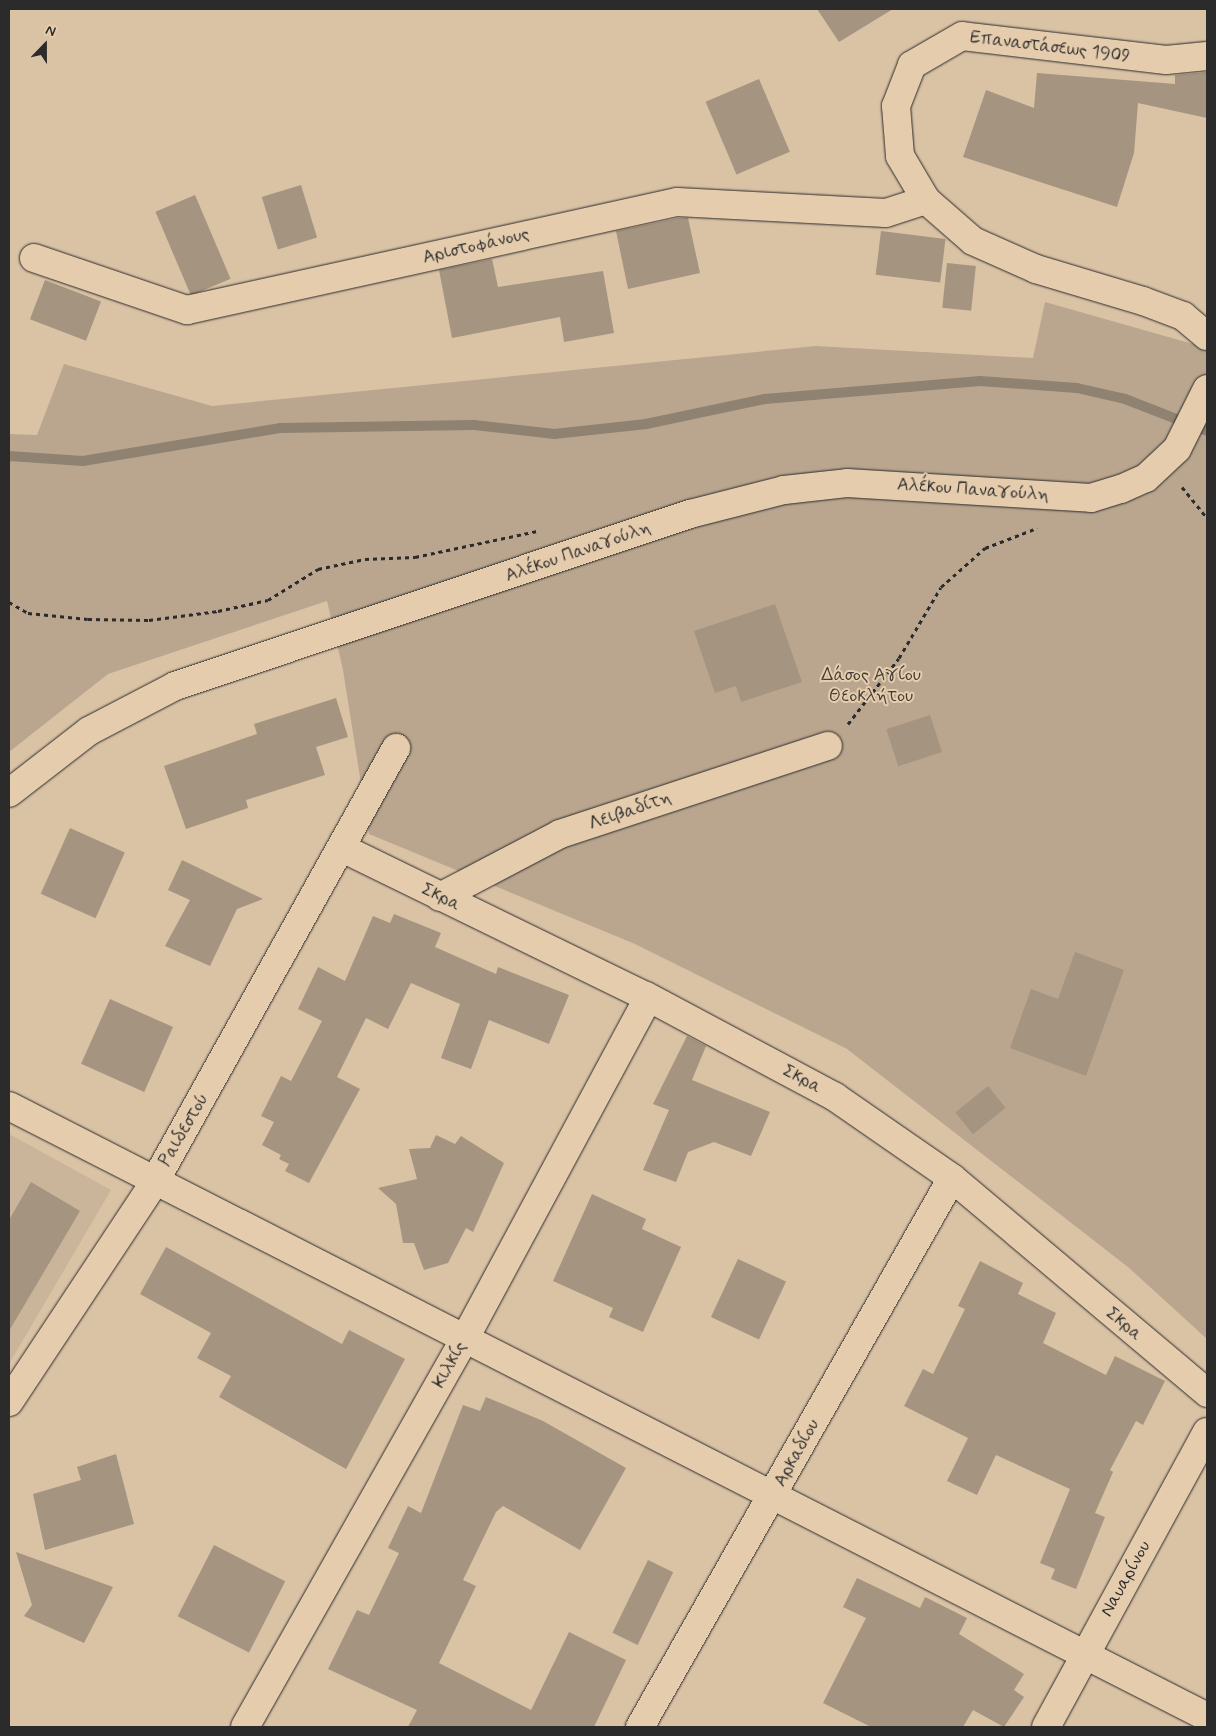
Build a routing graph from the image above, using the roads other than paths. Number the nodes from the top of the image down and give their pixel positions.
1 (1207, 56) edge
2 (926, 200) junction
3 (34, 258) dead end
4 (1207, 336) edge
5 (1207, 389) edge
6 (828, 746) road end
7 (396, 748) dead end
8 (9, 793) edge
9 (344, 849) junction
10 (440, 897) junction
11 (648, 998) junction
12 (9, 1106) edge
13 (952, 1178) junction
14 (154, 1183) junction
15 (464, 1340) junction
16 (1207, 1393) edge
17 (9, 1402) edge
18 (1207, 1432) edge
19 (773, 1495) junction
20 (1084, 1655) junction
21 (1207, 1717) edge
22 (246, 1727) edge
23 (640, 1727) edge
24 (1046, 1727) edge

1 - 2 street, Επαναστάσεως 1909
2 - 3 street, Αριστοφάνους
2 - 4 street, Επαναστάσεως 1909
5 - 8 street, Αλέκου Παναγούλη
6 - 10 street, Λειβαδίτη
7 - 9 street, Ραιδεστού
9 - 10 street, Σκρα
9 - 14 street, Ραιδεστού
10 - 11 street, Σκρα
11 - 13 street, Σκρα
11 - 15 street, Κιλκίς
12 - 14 street
13 - 16 street, Σκρα
13 - 19 street, Αρκαδίου
14 - 15 street
14 - 17 street, Ραιδεστού
15 - 19 street
15 - 22 street, Κιλκίς
18 - 20 street, Ναυαρίνου
19 - 20 street
19 - 23 street, Αρκαδίου
20 - 21 street
20 - 24 street, Ναυαρίνου

